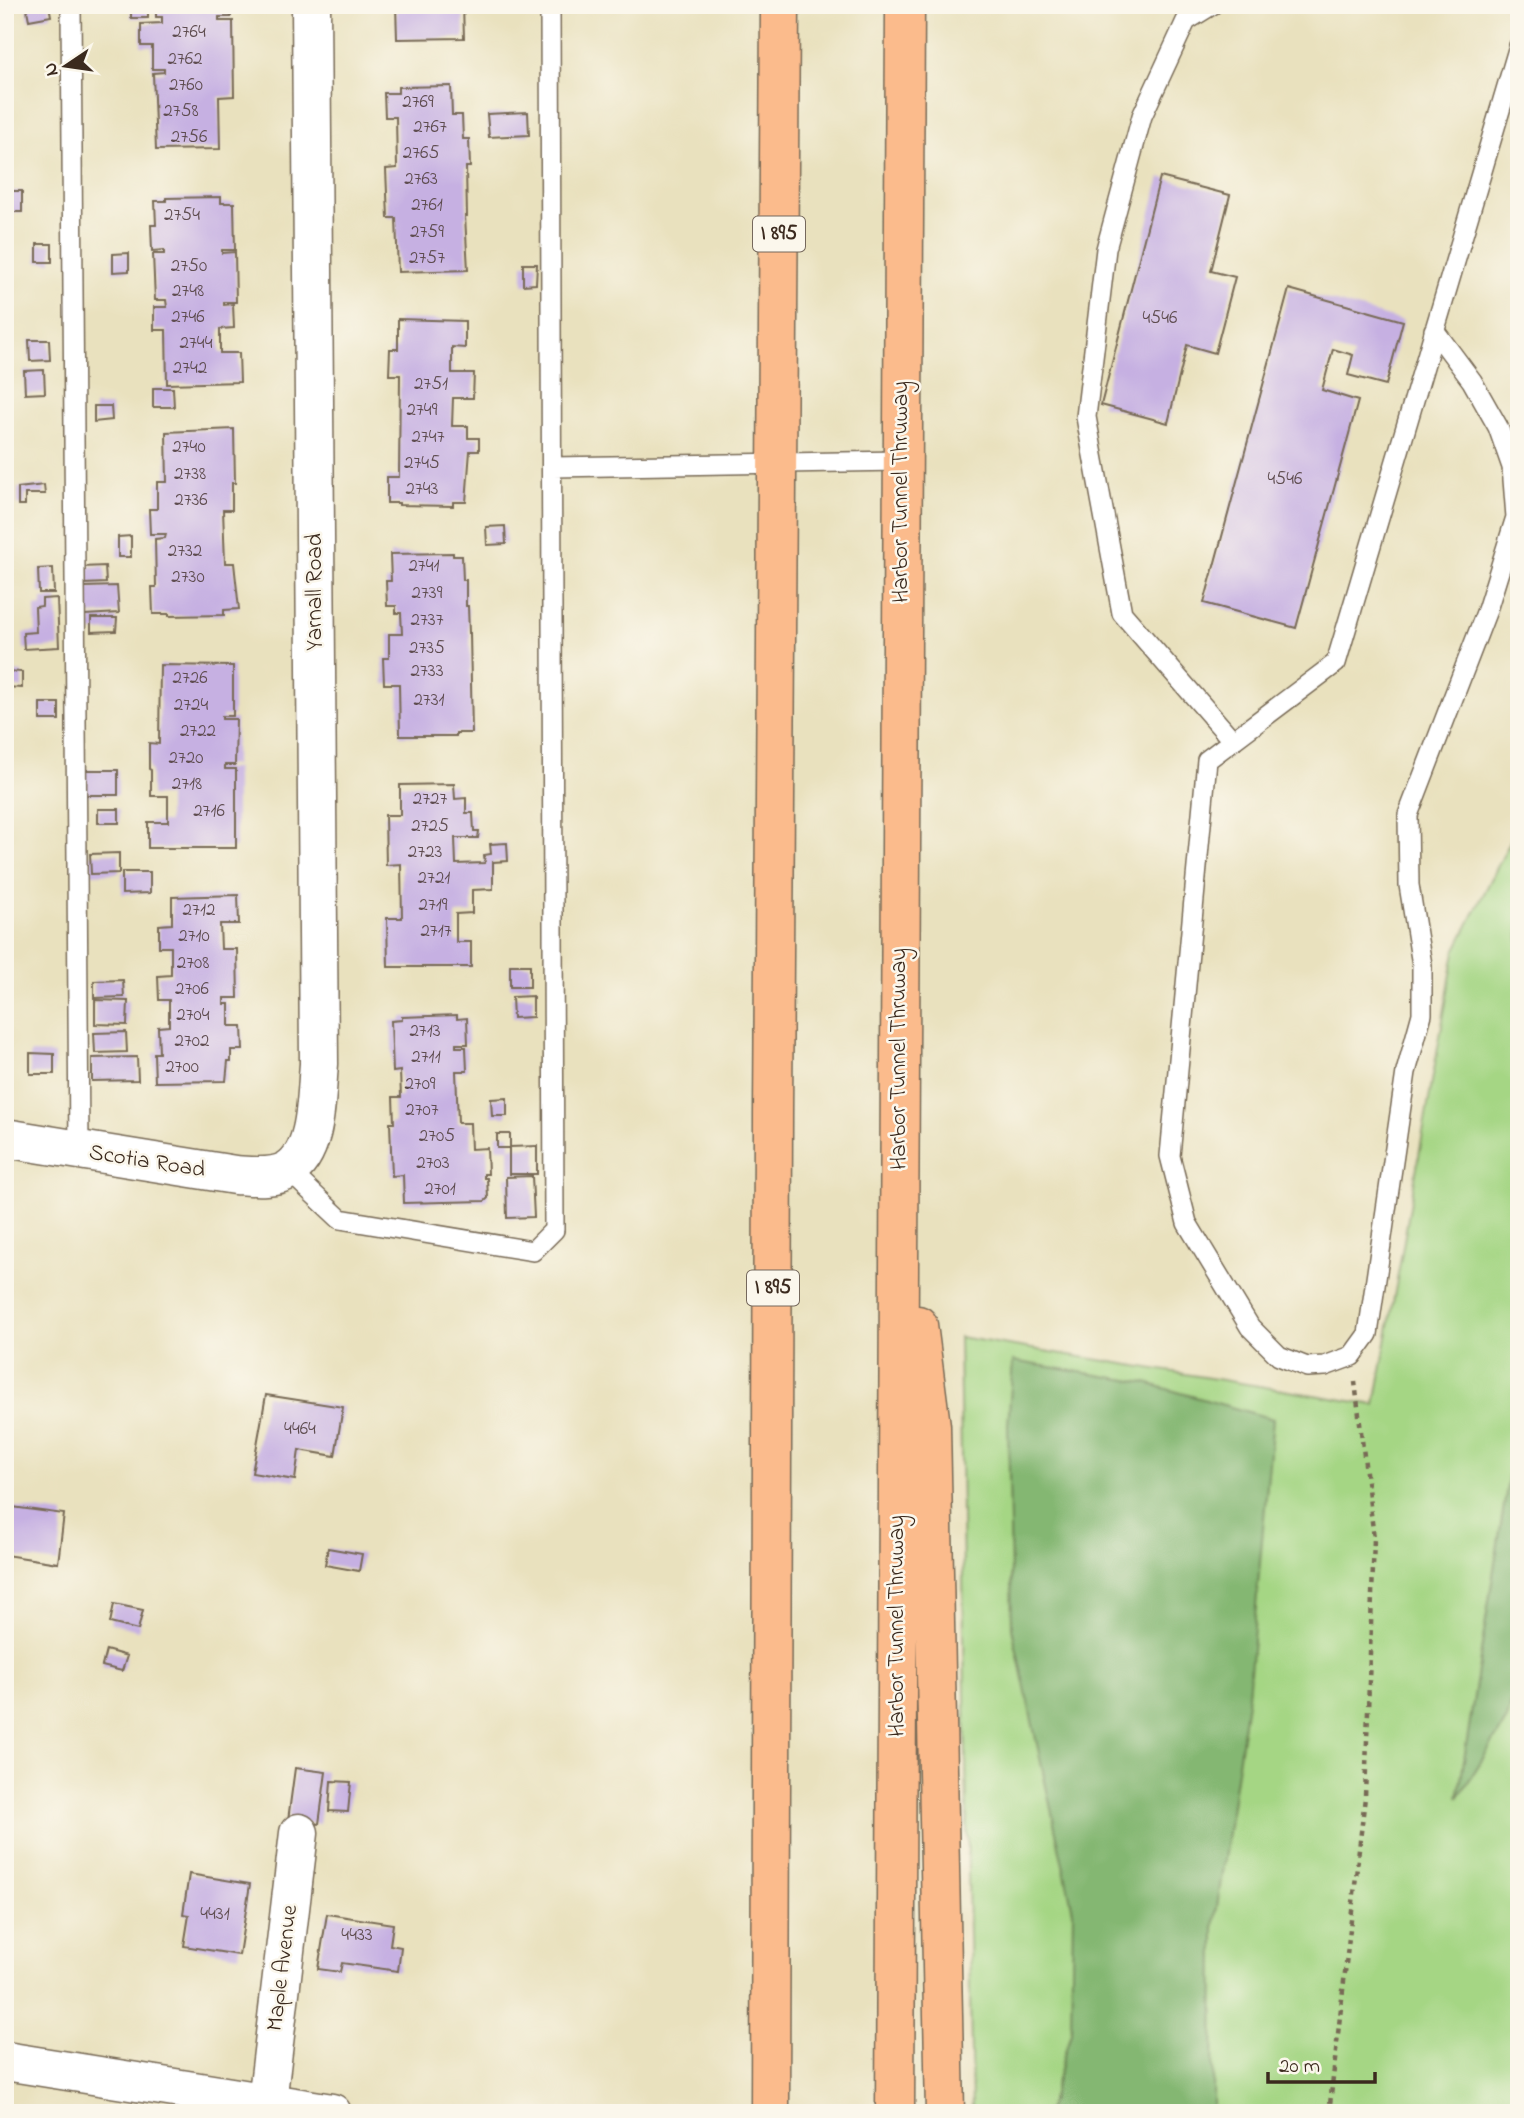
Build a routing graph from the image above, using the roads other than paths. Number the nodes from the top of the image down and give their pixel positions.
1 (71, 5) edge
2 (310, 5) edge
3 (550, 5) edge
4 (780, 5) edge
5 (905, 5) edge
6 (1212, 5) edge
7 (1519, 46) edge
8 (1434, 330) junction
9 (901, 461) junction
10 (778, 463) junction
11 (553, 467) junction
12 (1233, 741) junction
13 (5, 1138) edge
14 (79, 1151) junction
15 (898, 1169) junction
16 (288, 1170) junction
17 (299, 1833) dead end
18 (5, 2061) edge
19 (267, 2102) junction
20 (332, 2113) edge
21 (770, 2113) edge
22 (895, 2113) edge
23 (945, 2113) edge

1 - 14 lane
2 - 16 street, Yarnall Road
3 - 11 lane
4 - 10 highway, I 895
5 - 9 highway, Harbor Tunnel Thruway
6 - 12 lane
7 - 8 lane
8 - 12 lane
8 - 12 lane
9 - 10 lane
9 - 15 highway, Harbor Tunnel Thruway
10 - 11 lane
10 - 21 highway, I 895
11 - 16 lane
13 - 14 street, Scotia Road
14 - 16 street, Scotia Road
15 - 22 highway, Harbor Tunnel Thruway
15 - 23 highway
17 - 19 street, Maple Avenue
18 - 19 street
19 - 20 street

